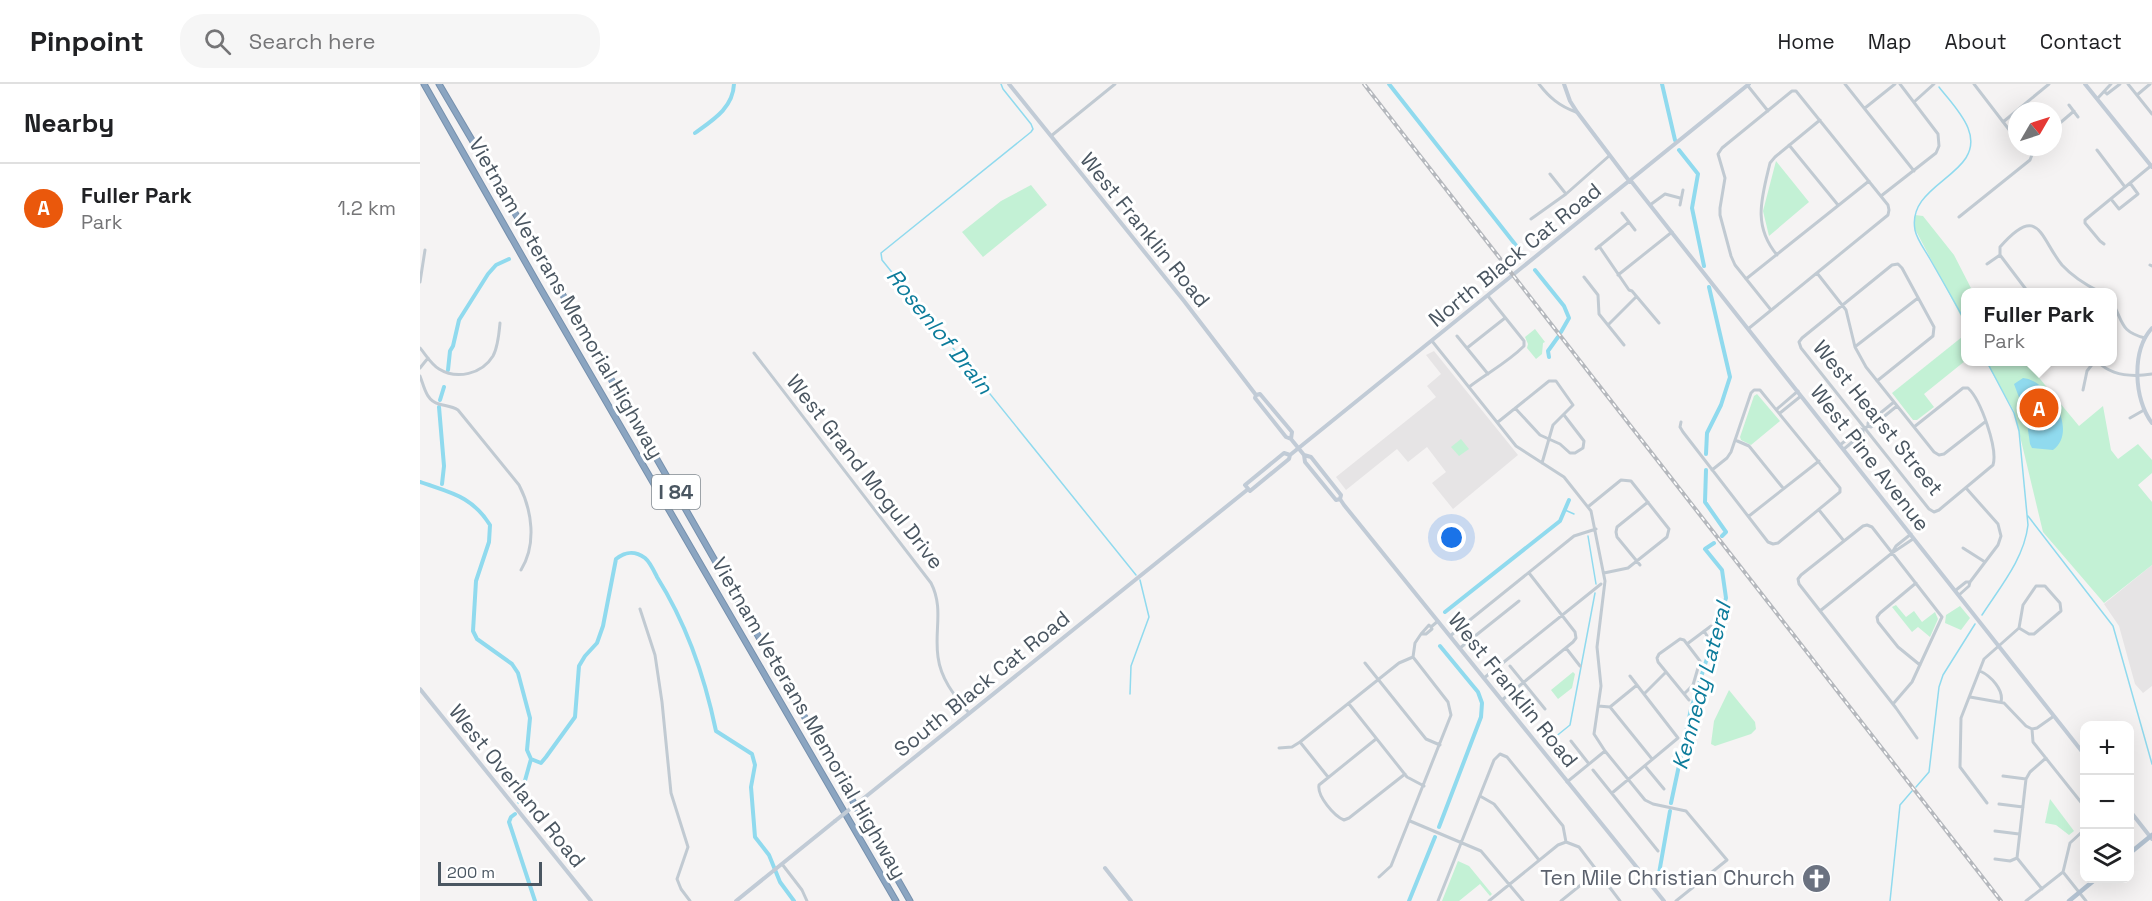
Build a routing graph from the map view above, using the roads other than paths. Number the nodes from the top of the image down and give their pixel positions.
1 (424, 84) edge
2 (439, 84) edge
3 (1009, 84) edge
4 (1115, 84) edge
5 (1539, 84) edge
6 (1564, 84) edge
7 (1748, 84) edge
8 (1845, 84) edge
9 (1898, 84) edge
10 (1934, 84) edge
11 (1974, 84) edge
12 (2047, 84) edge
13 (2085, 84) edge
14 (2111, 84) edge
15 (2120, 84) edge
16 (2128, 84) edge
17 (2150, 84) edge
18 (2104, 92) junction
19 (2137, 95) junction
20 (2097, 99) junction
21 (1914, 102) junction
22 (2069, 105) dead end
23 (1864, 108) junction
24 (1768, 111) junction
25 (2074, 111) junction
26 (1577, 112) junction
27 (2152, 114) edge
28 (2079, 117) dead end
29 (1820, 120) junction
30 (2062, 121) edge
31 (2003, 122) junction
32 (2008, 128) edge
33 (1051, 136) junction
34 (1789, 145) junction
35 (2097, 150) dead end
36 (1609, 156) junction
37 (2031, 156) edge
38 (2152, 165) edge
39 (1914, 171) junction
40 (1550, 174) dead end
41 (1869, 180) junction
42 (1630, 181) junction
43 (2130, 183) junction
44 (2125, 187) junction
45 (1683, 190) dead end
46 (1566, 194) junction
47 (1881, 196) junction
48 (1680, 198) junction
49 (2111, 199) junction
50 (1650, 205) junction
51 (1680, 205) dead end
52 (1838, 205) junction
53 (1622, 213) dead end
54 (1959, 217) dead end
55 (1531, 219) dead end
56 (1629, 222) junction
57 (1635, 230) dead end
58 (1672, 232) junction
59 (2104, 244) dead end
60 (425, 250) dead end
61 (1777, 255) junction
62 (2000, 255) junction
63 (1987, 264) dead end
64 (1817, 273) junction
65 (1618, 275) junction
66 (1584, 277) dead end
67 (1746, 279) junction
68 (420, 282) edge
69 (2025, 288) edge
70 (2093, 288) edge
71 (1488, 296) junction
72 (1637, 296) junction
73 (1918, 298) junction
74 (1842, 306) junction
75 (1771, 310) junction
76 (2117, 312) edge
77 (1505, 318) junction
78 (1659, 323) dead end
79 (501, 324) dead end
80 (1608, 325) junction
81 (1748, 328) junction
82 (2152, 328) edge
83 (1457, 336) dead end
84 (2145, 338) junction
85 (1432, 341) junction
86 (1624, 345) dead end
87 (1855, 347) junction
88 (420, 348) edge
89 (1467, 348) junction
90 (754, 353) dead end
91 (428, 358) junction
92 (2092, 366) edge
93 (2103, 366) edge
94 (420, 368) edge
95 (1488, 374) junction
96 (2152, 374) edge
97 (2138, 375) junction
98 (420, 376) edge
99 (1877, 381) junction
100 (1469, 387) junction
101 (2083, 390) dead end
102 (1800, 394) junction
103 (1894, 402) junction
104 (1898, 406) junction
105 (1515, 408) junction
106 (1777, 409) junction
107 (2144, 410) junction
108 (1780, 412) junction
109 (1564, 415) junction
110 (2130, 418) dead end
111 (1498, 422) junction
112 (1682, 422) dead end
113 (1985, 422) junction
114 (2152, 423) edge
115 (1914, 427) junction
116 (1865, 428) junction
117 (1548, 440) junction
118 (1735, 440) junction
119 (1840, 444) junction
120 (1299, 448) junction
121 (1844, 449) junction
122 (1290, 455) junction
123 (1818, 461) junction
124 (1542, 463) junction
125 (1712, 470) junction
126 (1784, 489) junction
127 (1966, 489) junction
128 (1247, 490) junction
129 (1648, 502) junction
130 (1589, 506) junction
131 (1819, 510) junction
132 (1749, 516) junction
133 (1596, 529) junction
134 (1913, 536) junction
135 (1844, 541) junction
136 (1963, 548) dead end
137 (1892, 553) junction
138 (1636, 561) junction
139 (1985, 562) junction
140 (1640, 565) dead end
141 (520, 570) dead end
142 (1529, 573) junction
143 (1604, 573) junction
144 (1916, 583) junction
145 (1601, 584) dead end
146 (1957, 592) junction
147 (1518, 601) dead end
148 (640, 609) dead end
149 (1820, 611) junction
150 (1562, 615) junction
151 (1438, 621) junction
152 (1711, 626) dead end
153 (2019, 628) junction
154 (1704, 631) junction
155 (1450, 636) junction
156 (1709, 639) dead end
157 (1687, 645) junction
158 (1998, 646) junction
159 (1460, 648) junction
160 (1566, 648) junction
161 (1413, 657) junction
162 (1365, 663) dead end
163 (1920, 665) junction
164 (1510, 666) dead end
165 (1580, 666) dead end
166 (1980, 671) junction
167 (1667, 672) junction
168 (1630, 676) dead end
169 (1484, 678) junction
170 (1378, 680) junction
171 (1523, 683) junction
172 (1637, 685) junction
173 (420, 689) edge
174 (1644, 694) junction
175 (1684, 694) junction
176 (1970, 697) junction
177 (1502, 700) junction
178 (1689, 700) dead end
179 (2001, 702) junction
180 (1348, 704) junction
181 (1893, 704) junction
182 (1598, 706) junction
183 (1610, 707) junction
184 (1545, 709) dead end
185 (969, 713) junction
186 (2054, 716) junction
187 (2032, 729) junction
188 (1376, 738) junction
189 (1917, 738) dead end
190 (1571, 741) dead end
191 (1300, 742) junction
192 (1440, 745) junction
193 (1279, 748) dead end
194 (2080, 748) edge
195 (1605, 751) junction
196 (2046, 758) junction
197 (1653, 760) junction
198 (1589, 764) junction
199 (1645, 766) junction
200 (1593, 770) dead end
201 (1405, 774) junction
202 (2003, 776) dead end
203 (1328, 777) junction
204 (1628, 779) junction
205 (2026, 779) junction
206 (1568, 782) junction
207 (1424, 786) junction
208 (1664, 789) dead end
209 (1612, 793) junction
210 (1480, 796) junction
211 (2080, 800) edge
212 (1987, 803) dead end
213 (1999, 804) dead end
214 (2023, 807) junction
215 (2134, 816) edge
216 (1410, 821) junction
217 (1995, 831) dead end
218 (2019, 834) junction
219 (2080, 834) edge
220 (2151, 837) edge
221 (1462, 842) junction
222 (1566, 842) junction
223 (2134, 850) edge
224 (1658, 851) dead end
225 (2017, 858) junction
226 (1995, 859) dead end
227 (1539, 860) junction
228 (782, 864) junction
229 (1105, 868) dead end
230 (1598, 871) junction
231 (2063, 872) junction
232 (1379, 878) dead end
233 (2092, 883) edge
234 (1510, 885) junction
235 (2042, 889) junction
236 (2079, 893) junction
237 (591, 901) edge
238 (690, 901) edge
239 (736, 901) edge
240 (807, 901) edge
241 (896, 901) edge
242 (910, 901) edge
243 (1131, 901) edge
244 (1438, 901) edge
245 (1490, 901) edge
246 (1523, 901) edge
247 (1561, 901) edge
248 (1620, 901) edge
249 (1664, 901) edge
250 (1676, 901) edge
251 (2026, 901) edge
252 (2069, 901) edge
253 (2086, 901) edge

1 - 241 highway, Vietnam Veterans Memorial Highway / I 84
2 - 242 highway, Vietnam Veterans Memorial Highway / I 84
3 - 33 street, West Franklin Road
4 - 33 street
5 - 26 street
6 - 26 street, West Pine Avenue
7 - 24 street
7 - 42 street, North Black Cat Road
8 - 23 street
9 - 21 street
9 - 23 street
10 - 21 street
11 - 31 street
12 - 31 street
13 - 20 street
14 - 18 street
15 - 18 street
16 - 19 street
17 - 19 street
18 - 20 street
19 - 27 street
20 - 38 street
21 - 39 street
22 - 25 street
23 - 39 street
24 - 29 street
24 - 67 street
25 - 28 street
25 - 30 street
26 - 36 street, West Pine Avenue
29 - 34 street
29 - 41 street
31 - 32 street
33 - 120 street, West Franklin Road
34 - 52 street
34 - 61 street
35 - 44 street
36 - 42 street, West Pine Avenue
36 - 46 street
37 - 54 street
38 - 43 street
39 - 47 street
40 - 46 street
41 - 47 street
41 - 52 street
42 - 50 street, West Pine Avenue
42 - 71 street, North Black Cat Road
43 - 44 street
43 - 49 street
44 - 49 street
45 - 48 street
46 - 55 street
47 - 64 street
48 - 50 street
48 - 51 street
49 - 59 street
50 - 58 street, West Pine Avenue
52 - 61 street
53 - 56 street
56 - 57 street
56 - 65 street
58 - 65 street
58 - 81 street, West Pine Avenue
60 - 68 street
61 - 67 street
62 - 63 street
62 - 69 street
62 - 70 street
64 - 74 street
64 - 75 street
65 - 72 street
66 - 80 street
67 - 75 street
71 - 77 street
71 - 85 street, North Black Cat Road
72 - 78 street
72 - 80 street
73 - 74 street
73 - 87 street
73 - 99 street
74 - 87 street
74 - 116 street, West Hearst Street
75 - 81 street
76 - 84 street
77 - 89 street
77 - 95 street
79 - 91 street
80 - 86 street
81 - 102 street, West Pine Avenue
82 - 84 street
83 - 89 street
84 - 97 street
85 - 100 street
85 - 120 street, North Black Cat Road
87 - 99 street
88 - 91 street
89 - 95 street
90 - 185 street, West Grand Mogul Drive
91 - 94 street
92 - 101 street
93 - 97 street
95 - 100 street
96 - 97 street
97 - 107 street
98 - 141 street
99 - 103 street
100 - 111 street
102 - 106 street
102 - 108 street
102 - 119 street, West Pine Avenue
103 - 104 street
103 - 116 street
104 - 115 street
104 - 116 street
105 - 109 street
105 - 111 street
105 - 117 street
106 - 108 street
106 - 118 street
107 - 110 street
107 - 114 street
108 - 123 street
109 - 117 street
109 - 117 street
111 - 124 street
112 - 125 street
113 - 115 street
113 - 115 street
113 - 127 street
116 - 119 street
116 - 121 street
116 - 127 street, West Hearst Street
117 - 124 street
118 - 125 street
118 - 126 street
119 - 121 street, West Pine Avenue
120 - 122 street, South Black Cat Road
120 - 151 street, West Franklin Road
121 - 134 street, West Pine Avenue
122 - 128 street, South Black Cat Road
122 - 128 street, South Black Cat Road
123 - 126 street
123 - 131 street
124 - 130 street
125 - 132 street
126 - 132 street
127 - 139 street
128 - 185 street, South Black Cat Road
129 - 130 street
129 - 138 street
129 - 138 street
130 - 133 street
131 - 132 street
131 - 135 street
133 - 142 street
133 - 143 street
134 - 137 street
134 - 146 street, West Pine Avenue
135 - 137 street
135 - 149 street
136 - 139 street
137 - 144 street
137 - 149 street
138 - 140 street
138 - 143 street
139 - 146 street
142 - 150 street
142 - 155 street
143 - 182 street
144 - 163 street
144 - 163 street
145 - 150 street
146 - 158 street, West Pine Avenue
147 - 159 street
148 - 238 street
149 - 181 street
150 - 160 street
150 - 169 street
151 - 155 street, West Franklin Road
151 - 161 street
152 - 154 street
153 - 153 street
153 - 158 street
154 - 156 street
154 - 157 street
155 - 159 street, West Franklin Road
157 - 167 street
157 - 175 street
158 - 166 street
158 - 186 street, West Pine Avenue
159 - 169 street, West Franklin Road
160 - 165 street
160 - 171 street
161 - 170 street
161 - 192 street
162 - 170 street
163 - 181 street
164 - 171 street
166 - 176 street
166 - 179 street
167 - 174 street
167 - 175 street
168 - 172 street
169 - 177 street, West Franklin Road
170 - 180 street
170 - 192 street
171 - 177 street
171 - 184 street
172 - 174 street
172 - 183 street
173 - 237 street, West Overland Road
174 - 197 street
175 - 178 street
176 - 179 street
176 - 212 street
177 - 206 street, West Franklin Road
179 - 187 street
180 - 188 street
180 - 191 street
181 - 189 street
182 - 183 street
182 - 195 street
183 - 197 street
185 - 228 street, South Black Cat Road, bridge
186 - 187 street
186 - 194 street, West Pine Avenue
187 - 196 street
188 - 201 street
188 - 203 street
190 - 198 street
191 - 193 street
191 - 203 street
192 - 207 street
195 - 198 street
195 - 204 street
196 - 205 street
196 - 211 street
197 - 199 street
198 - 206 street
199 - 204 street
199 - 208 street
200 - 209 street
201 - 203 street
201 - 207 street
202 - 205 street
204 - 209 street
204 - 250 street
205 - 214 street
206 - 249 street, West Franklin Road
207 - 216 street
209 - 224 street
210 - 221 street
210 - 222 street
210 - 227 street
213 - 214 street
214 - 218 street
215 - 220 street
216 - 221 street
216 - 232 street
217 - 218 street
218 - 225 street
219 - 231 street
220 - 223 main road
221 - 234 street
221 - 244 street
222 - 227 street
222 - 230 street
225 - 226 street
225 - 235 street
227 - 234 street
228 - 239 street, South Black Cat Road
228 - 240 street
229 - 243 street
230 - 247 street
230 - 248 street
231 - 235 street
231 - 236 street
233 - 236 main road
234 - 245 street
234 - 246 street
235 - 251 street
236 - 252 main road
236 - 253 street

